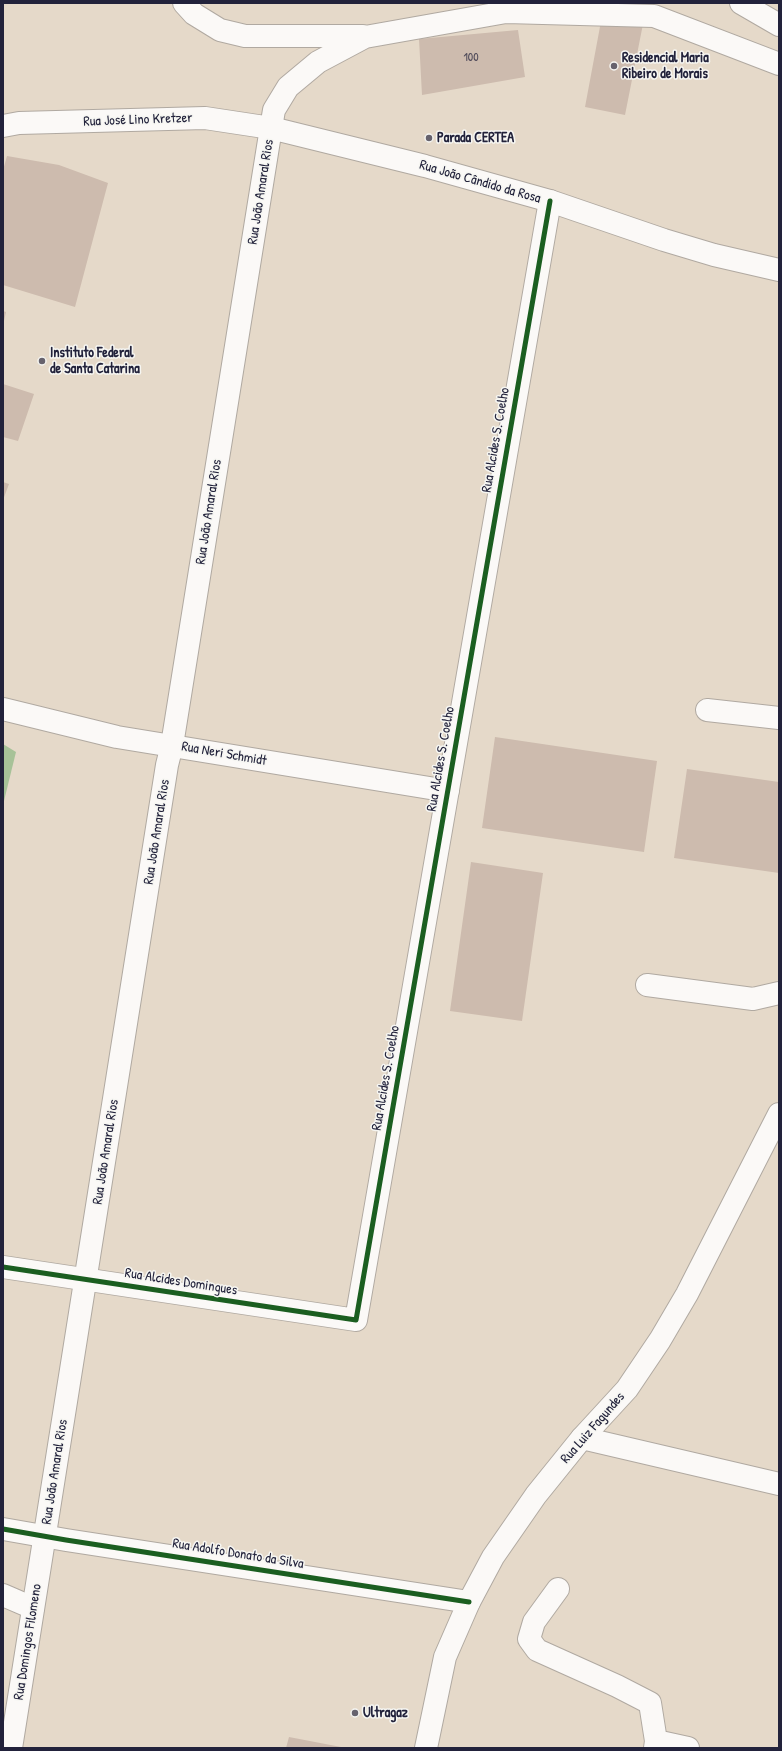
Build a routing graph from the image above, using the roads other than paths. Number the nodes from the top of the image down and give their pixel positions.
1 (184, 3) edge
2 (741, 3) edge
3 (779, 25) edge
4 (365, 36) junction
5 (779, 64) edge
6 (3, 126) edge
7 (272, 128) junction
8 (550, 201) junction
9 (779, 270) edge
10 (3, 709) edge
11 (707, 710) dead end
12 (779, 718) edge
13 (172, 745) junction
14 (448, 792) junction
15 (648, 985) dead end
16 (779, 993) edge
17 (779, 1114) edge
18 (3, 1267) edge
19 (86, 1280) junction
20 (356, 1320) joint
21 (582, 1438) junction
22 (779, 1484) edge
23 (3, 1529) edge
24 (45, 1536) junction
25 (558, 1589) dead end
26 (3, 1595) edge
27 (469, 1602) junction
28 (33, 1608) junction
29 (655, 1745) edge
30 (11, 1748) edge
31 (426, 1748) edge
32 (688, 1748) edge

1 - 4 main road
2 - 3 main road
4 - 5 main road
4 - 7 main road, Rua João Amaral Rios
6 - 7 main road, Rua José Lino Kretzer
7 - 8 main road, Rua João Cândido da Rosa
7 - 13 main road, Rua João Amaral Rios
8 - 9 main road, Rua João Cândido da Rosa
8 - 14 main road, Rua Alcides S. Coelho
10 - 13 main road, Rua Neri Schmidt
11 - 12 main road
13 - 14 main road, Rua Neri Schmidt
13 - 19 main road, Rua João Amaral Rios
14 - 20 main road, Rua Alcides S. Coelho
15 - 16 main road
17 - 21 main road, Rua Luiz Fagundes
18 - 19 main road, Rua Alcides Domingues
19 - 20 main road, Rua Alcides Domingues
19 - 24 main road, Rua João Amaral Rios
21 - 22 main road
21 - 27 main road, Rua Luiz Fagundes
23 - 24 main road, Rua Adolfo Donato da Silva
24 - 27 main road, Rua Adolfo Donato da Silva
24 - 28 main road, Rua Domingos Filomeno
25 - 29 main road
26 - 28 main road
27 - 31 main road, Rua Luiz Fagundes
28 - 30 main road, Rua Domingos Filomeno
29 - 32 main road

